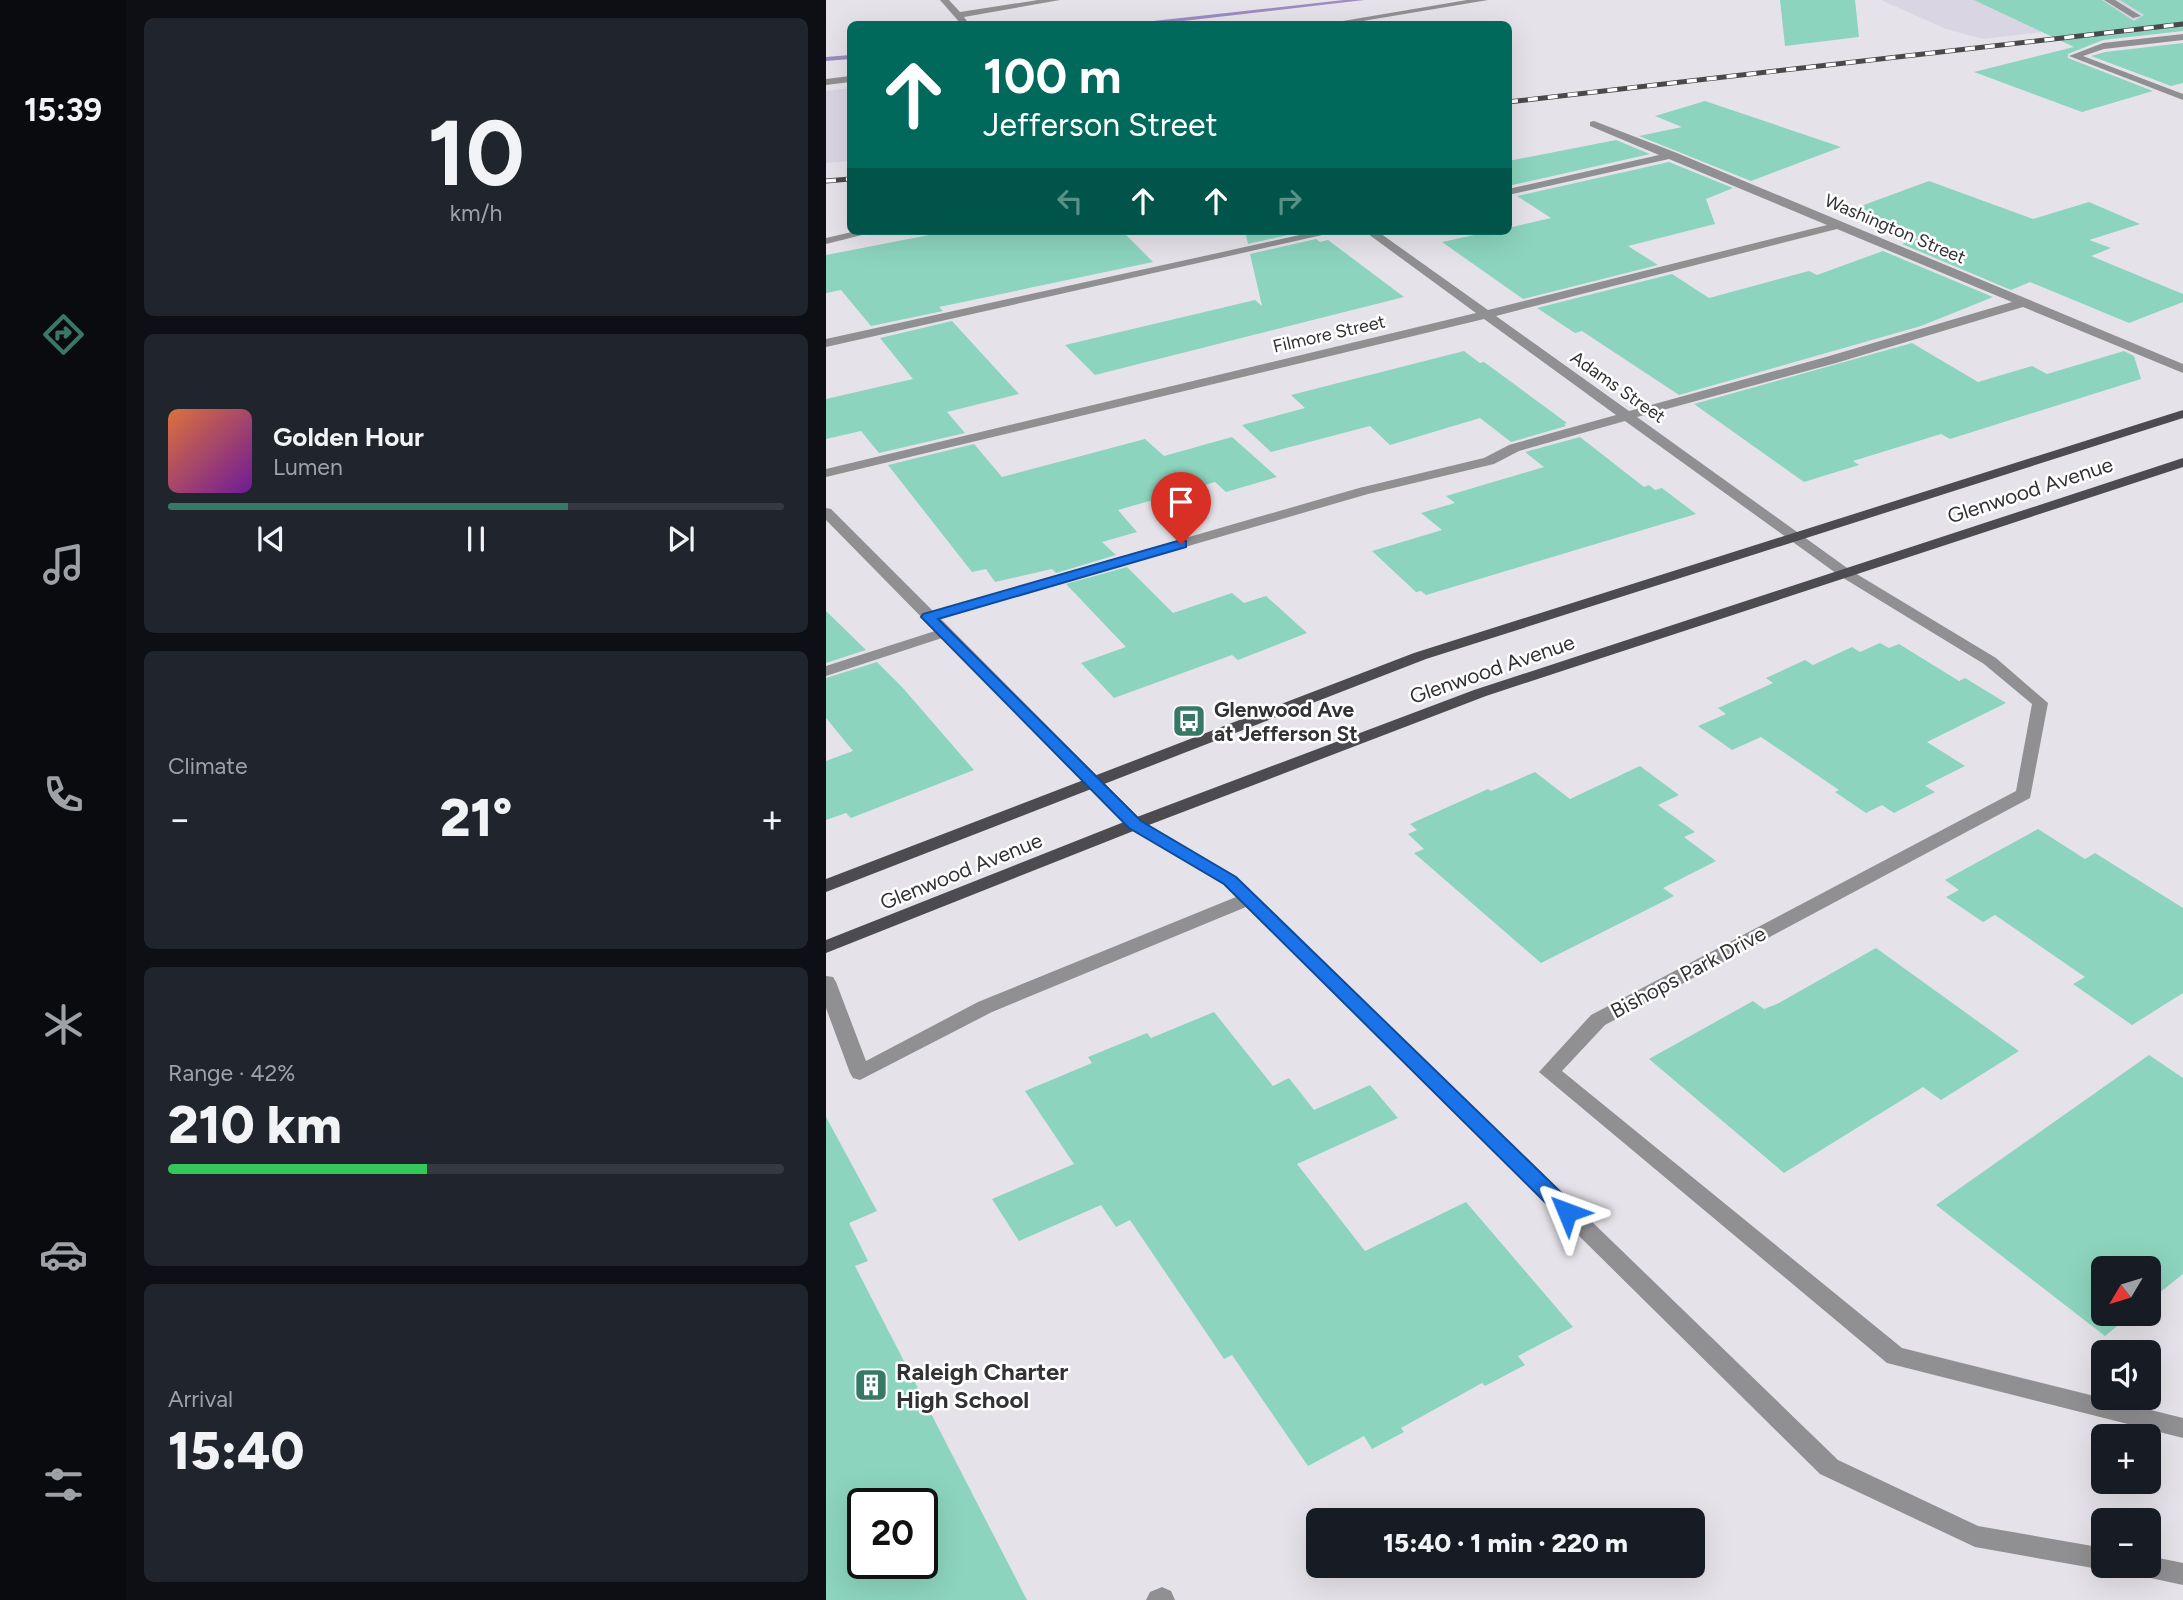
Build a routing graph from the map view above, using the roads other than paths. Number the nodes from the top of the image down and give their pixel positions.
1 (944, 0) edge
2 (1056, 0) edge
3 (1484, 0) edge
4 (2108, 0) edge
5 (957, 15) junction
6 (2136, 16) dead end
7 (963, 21) edge
8 (1349, 21) edge
9 (2183, 37) edge
10 (847, 79) edge
11 (826, 82) edge
12 (2183, 97) edge
13 (1594, 124) dead end
14 (1673, 155) junction
15 (1512, 191) edge
16 (1840, 225) junction
17 (854, 235) edge
18 (1316, 235) edge
19 (1376, 235) edge
20 (826, 241) edge
21 (2025, 302) junction
22 (1485, 314) junction
23 (826, 343) edge
24 (2183, 369) edge
25 (2183, 414) edge
26 (1630, 416) junction
27 (2183, 462) edge
28 (826, 473) edge
29 (826, 512) edge
30 (1797, 537) junction
31 (1845, 573) junction
32 (928, 617) junction
33 (943, 633) junction
34 (826, 671) edge
35 (1091, 781) junction
36 (1135, 824) junction
37 (826, 886) edge
38 (1250, 900) junction
39 (826, 947) edge
40 (826, 982) edge
41 (2183, 1428) edge
42 (2091, 1557) edge
43 (2161, 1570) edge
44 (2183, 1574) edge

1 - 5 street
2 - 5 street
3 - 8 street
4 - 6 street
5 - 7 street
9 - 12 street
10 - 11 street
13 - 14 street, Washington Street
14 - 15 street
14 - 16 street, Washington Street
16 - 21 street, Washington Street
16 - 22 street, Filmore Street
17 - 20 street
18 - 23 street
19 - 22 street, Adams Street
21 - 24 street, Washington Street
21 - 26 street
22 - 26 street, Adams Street
22 - 28 street, Filmore Street
25 - 30 main road, Glenwood Avenue
26 - 30 street, Adams Street
26 - 32 street
27 - 31 main road, Glenwood Avenue
29 - 32 street
30 - 31 street, Adams Street
30 - 35 main road, Glenwood Avenue
31 - 36 main road, Glenwood Avenue
31 - 41 street, Bishops Park Drive
32 - 33 street
33 - 34 street
33 - 35 street
35 - 36 street
35 - 37 main road, Glenwood Avenue
36 - 38 street
36 - 39 main road, Glenwood Avenue
38 - 40 street
38 - 42 street
43 - 44 street

